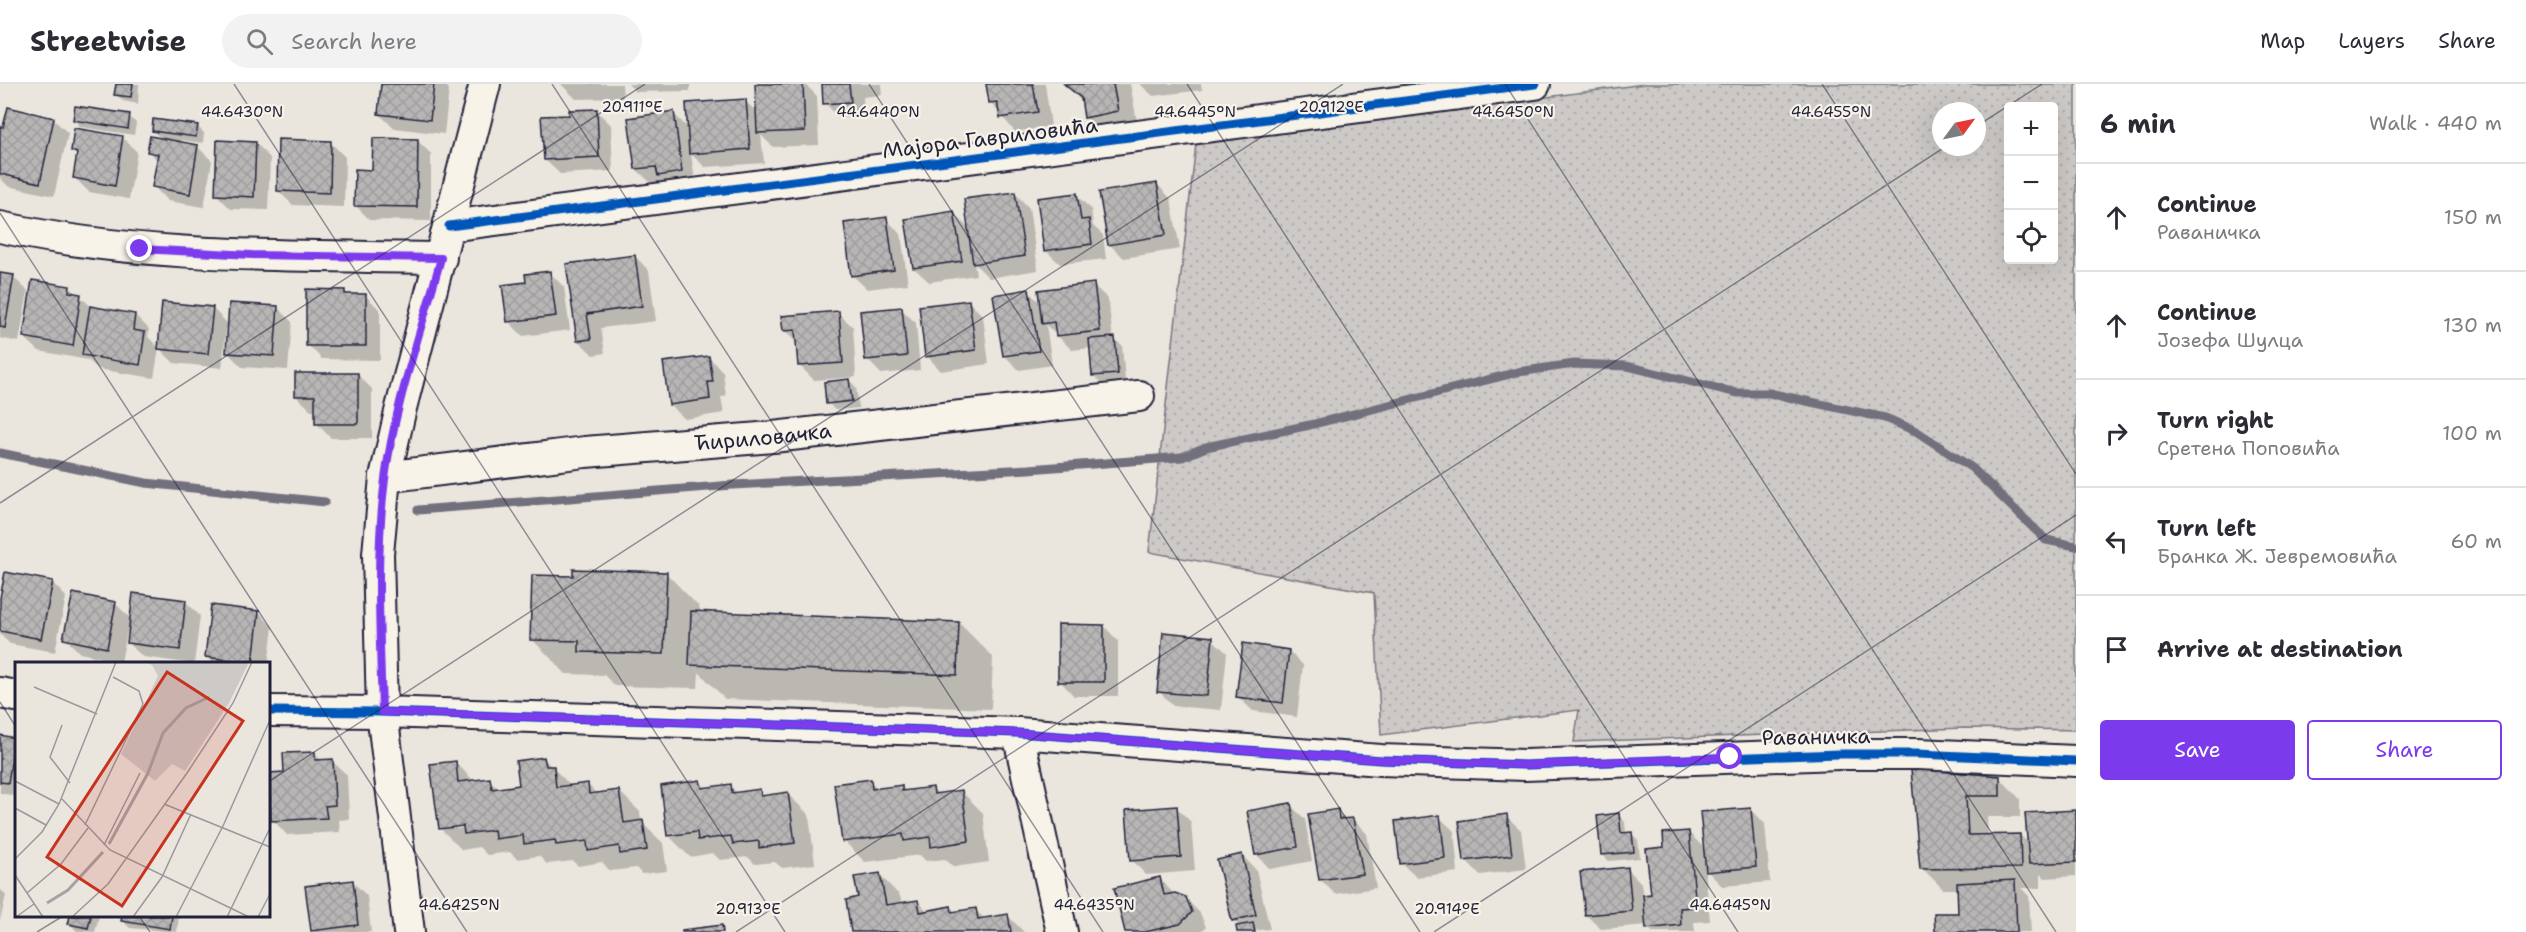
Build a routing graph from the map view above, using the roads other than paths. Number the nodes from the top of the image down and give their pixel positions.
1 (485, 84) edge
2 (1535, 84) edge
3 (450, 226) junction
4 (0, 227) edge
5 (441, 258) junction
6 (1139, 396) dead end
7 (385, 477) junction
8 (0, 693) edge
9 (15, 696) edge
10 (270, 711) edge
11 (382, 712) junction
12 (1018, 733) junction
13 (2076, 760) edge
14 (409, 932) edge
15 (1062, 932) edge

1 - 3 street
2 - 3 street, Мајора Гавриловића
3 - 5 street
4 - 5 street
5 - 7 street
6 - 7 street, Ћириловачка
7 - 11 street
8 - 9 street
10 - 11 street, Раваничка
11 - 12 street, Раваничка
11 - 14 street
12 - 13 street, Раваничка
12 - 15 street

